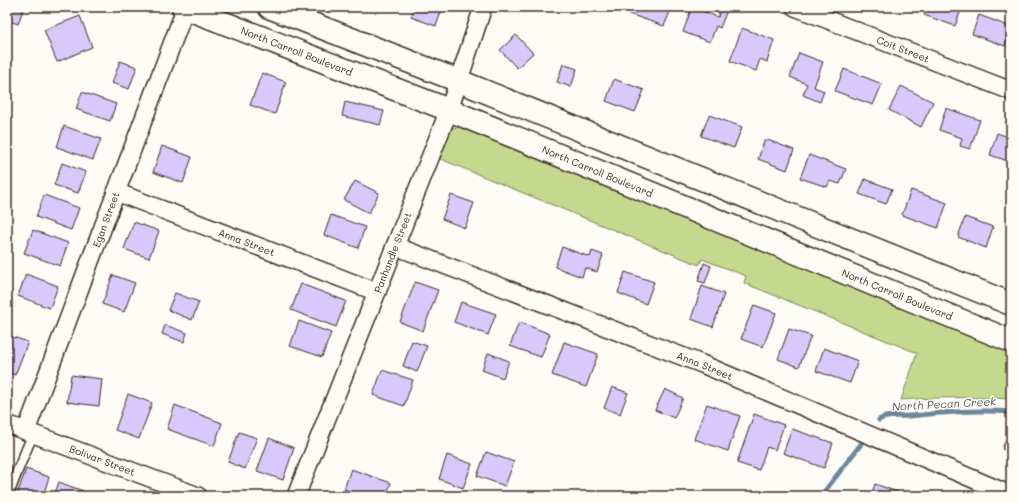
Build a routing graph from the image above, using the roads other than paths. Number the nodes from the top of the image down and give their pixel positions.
1 (185, 7) edge
2 (269, 7) edge
3 (482, 7) edge
4 (795, 7) edge
5 (459, 81) junction
6 (1011, 91) edge
7 (449, 110) junction
8 (116, 192) junction
9 (395, 246) junction
10 (377, 292) junction
11 (1011, 304) edge
12 (1011, 341) edge
13 (7, 424) edge
14 (30, 432) junction
15 (1011, 495) edge
16 (8, 496) edge
17 (198, 496) edge
18 (296, 496) edge

1 - 7 main road, North Carroll Boulevard
1 - 8 street, Egan Street
2 - 5 main road
3 - 5 street, Panhandle Street
4 - 6 street, Coit Street
5 - 7 street, Panhandle Street
5 - 11 main road
7 - 9 street, Panhandle Street
7 - 12 main road, North Carroll Boulevard
8 - 10 street, Anna Street
8 - 14 street, Egan Street
9 - 10 street, Panhandle Street
9 - 15 street, Anna Street
10 - 18 street, Panhandle Street
13 - 14 street, Bolivar Street
14 - 16 lane
14 - 17 street, Bolivar Street

